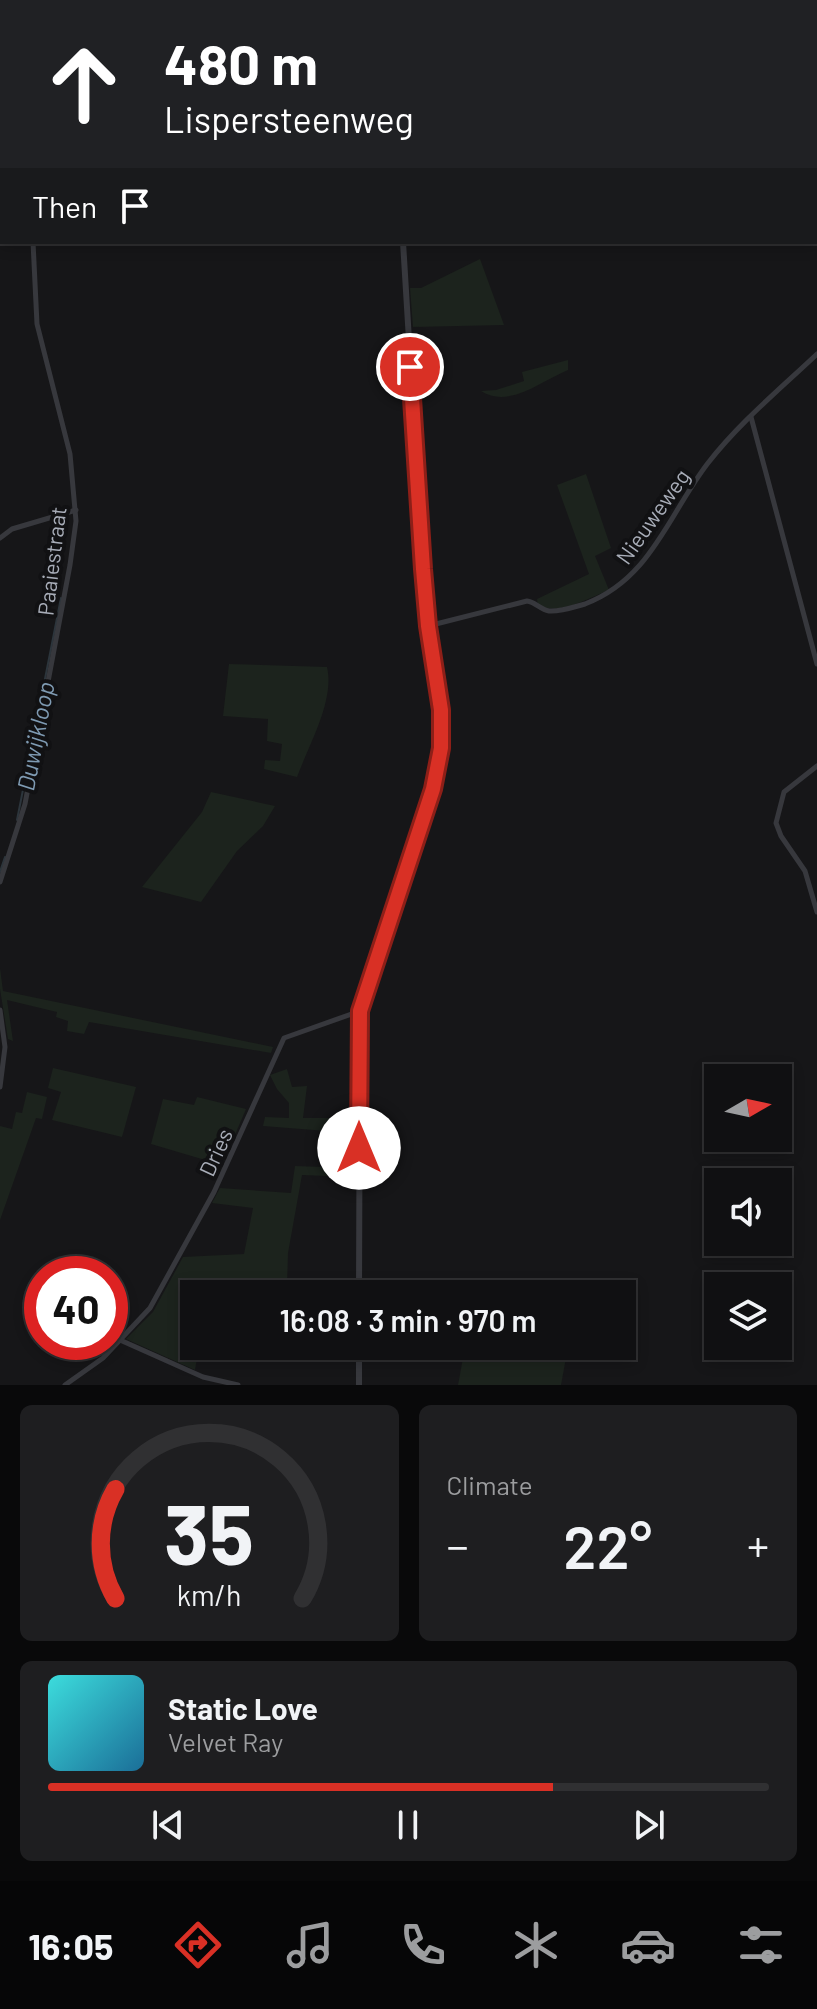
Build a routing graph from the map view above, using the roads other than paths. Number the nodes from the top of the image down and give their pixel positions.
1 (33, 244) edge
2 (403, 244) edge
3 (817, 354) edge
4 (751, 417) junction
5 (76, 510) junction
6 (0, 538) edge
7 (428, 626) junction
8 (817, 664) edge
9 (817, 766) edge
10 (0, 882) edge
11 (817, 912) edge
12 (0, 1010) edge
13 (360, 1011) junction
14 (0, 1087) edge
15 (359, 1280) edge
16 (128, 1331) edge
17 (128, 1344) edge
18 (100, 1360) edge
19 (359, 1360) edge
20 (65, 1385) edge
21 (238, 1385) edge
22 (359, 1385) edge

1 - 5 street, Paaiestraat
2 - 7 street
3 - 4 street, Nieuweweg
4 - 7 street, Nieuweweg
4 - 8 street
5 - 6 street
5 - 10 street, Paaiestraat
7 - 13 street
9 - 11 street
12 - 14 street
13 - 15 street
13 - 16 street, Dries
17 - 21 street
18 - 20 street, Dries
19 - 22 street

